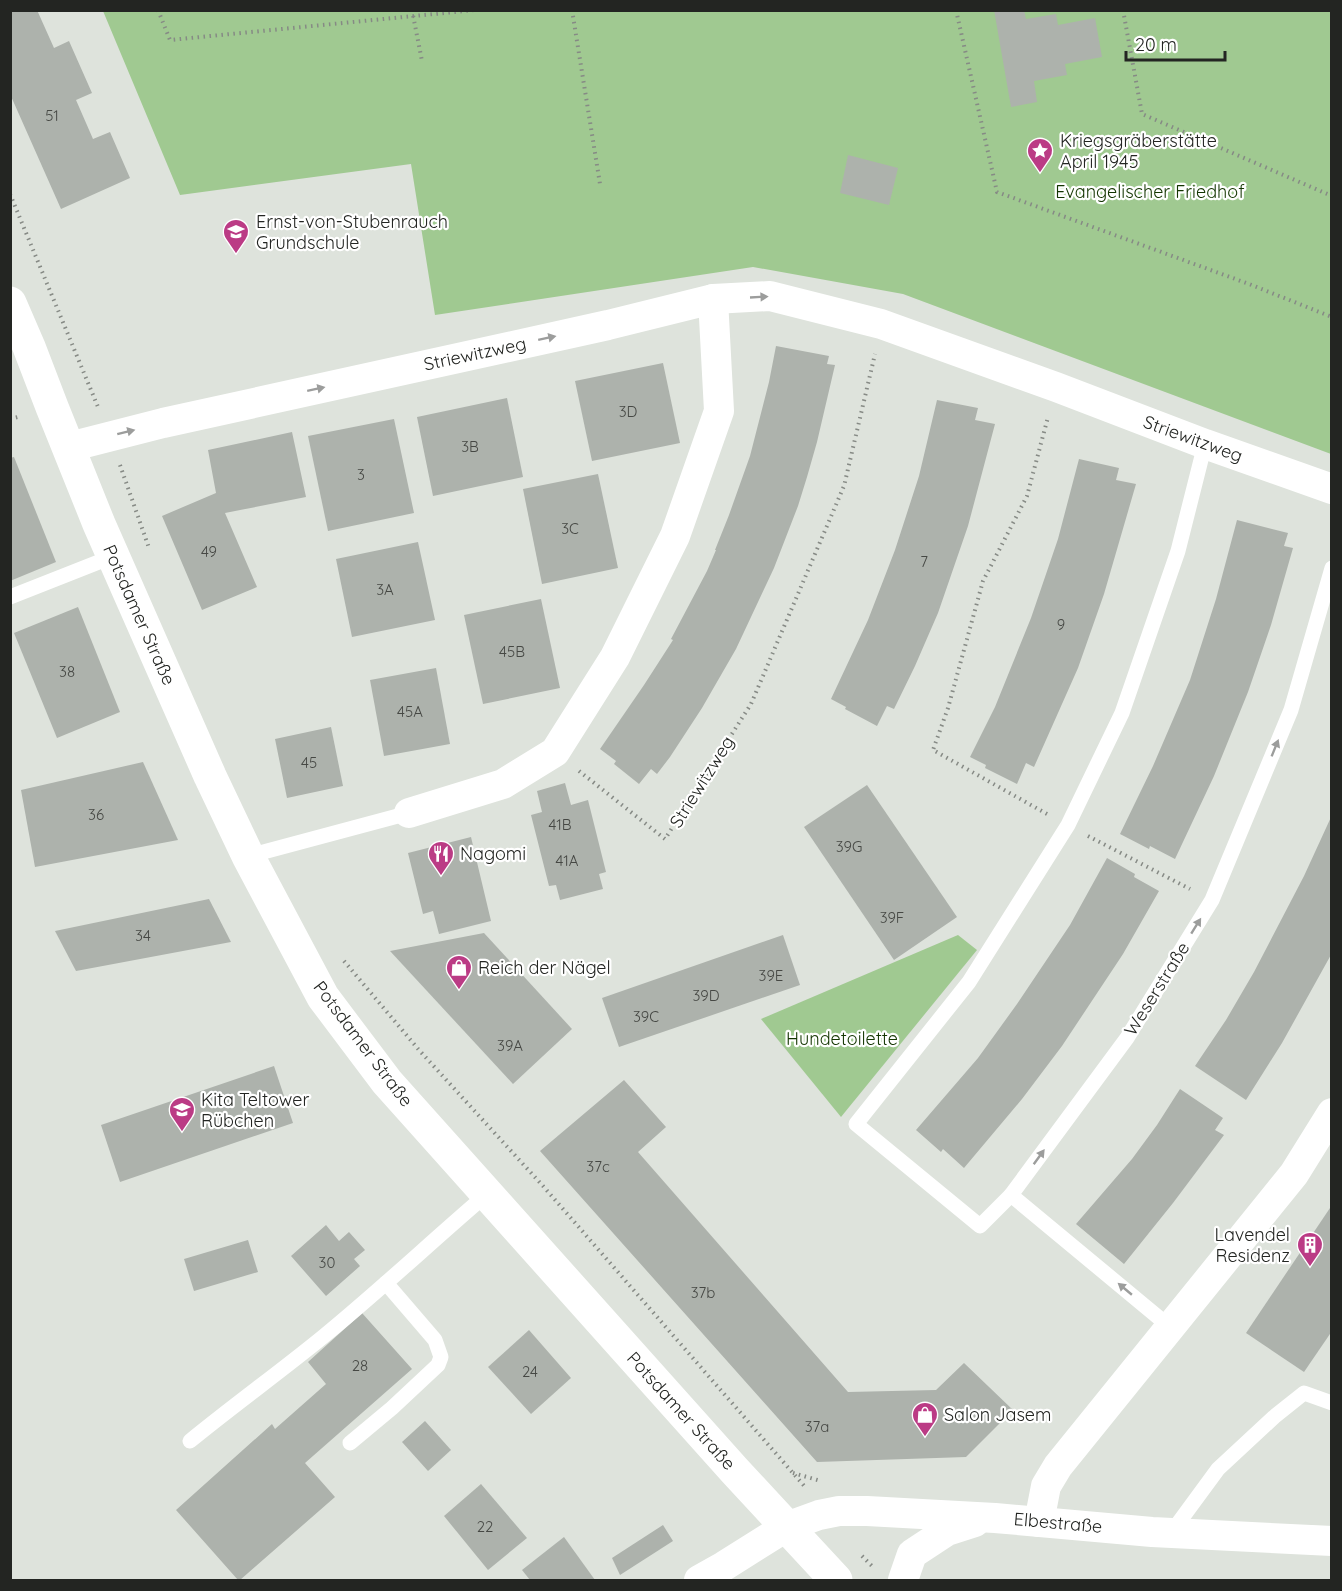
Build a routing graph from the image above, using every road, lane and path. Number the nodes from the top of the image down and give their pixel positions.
1 (158, 10) edge
2 (412, 10) edge
3 (475, 10) edge
4 (572, 10) edge
5 (956, 10) edge
6 (1123, 10) edge
7 (413, 17) junction
8 (422, 61) dead end
9 (600, 184) dead end
10 (10, 194) edge
11 (1332, 196) edge
12 (713, 299) junction
13 (10, 303) edge
14 (1332, 317) edge
15 (881, 324) junction
16 (1056, 387) junction
17 (18, 417) dead end
18 (10, 419) edge
19 (109, 436) junction
20 (1205, 444) junction
21 (69, 447) junction
22 (1332, 489) edge
23 (149, 549) dead end
24 (114, 556) junction
25 (1332, 568) edge
26 (10, 597) edge
27 (933, 750) dead end
28 (555, 752) junction
29 (409, 813) joint
30 (248, 856) junction
31 (342, 958) dead end
32 (1332, 1113) edge
33 (487, 1194) junction
34 (1011, 1195) junction
35 (386, 1283) junction
36 (1170, 1327) junction
37 (1332, 1403) edge
38 (190, 1441) dead end
39 (350, 1443) dead end
40 (793, 1473) dead end
41 (986, 1518) junction
42 (1039, 1522) junction
43 (786, 1527) junction
44 (1172, 1533) junction
45 (1332, 1541) edge
46 (699, 1581) edge
47 (836, 1581) edge
48 (903, 1581) edge

1 - 7 path
2 - 7 path
3 - 7 path
4 - 9 path
5 - 14 path
6 - 11 path
7 - 8 path
10 - 19 path
12 -> 15 street, Striewitzweg
19 -> 12 street, Striewitzweg
12 - 28 street
13 - 21 street, Potsdamer Straße
15 - 16 street, Striewitzweg
15 - 28 path, Striewitzweg
16 - 20 street, Striewitzweg
16 - 27 path
17 - 18 path
19 - 21 street, Striewitzweg
19 - 23 path
20 - 22 street, Striewitzweg
20 - 34 lane, Weserstraße
21 - 24 street, Potsdamer Straße
24 - 26 lane
24 - 30 street, Potsdamer Straße
34 -> 25 lane, Weserstraße
28 - 29 street
29 - 30 lane
30 - 33 street, Potsdamer Straße
31 - 40 path
32 - 36 street
33 - 35 lane
33 - 43 street, Potsdamer Straße
36 -> 34 lane
35 - 38 lane
35 - 39 lane
36 - 42 street
37 - 44 lane
41 - 42 street, Elbestraße
41 - 43 street, Elbestraße
41 - 48 street
42 - 44 street, Elbestraße
43 - 46 street, Elbestraße
43 - 47 street, Potsdamer Straße
44 - 45 street, Elbestraße

